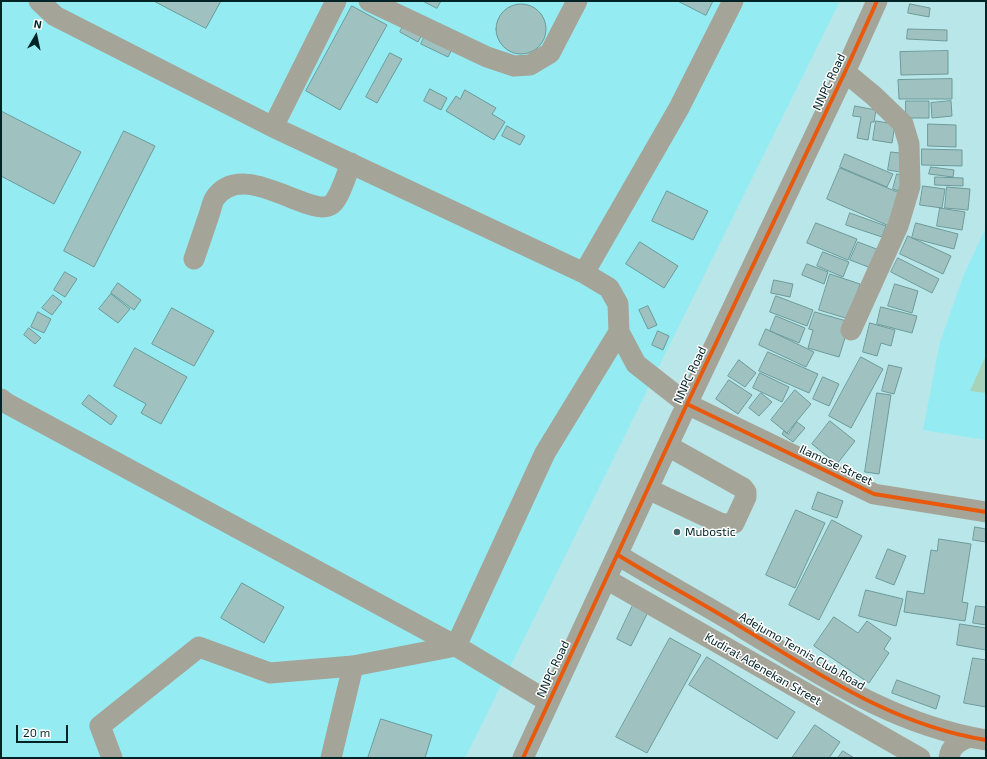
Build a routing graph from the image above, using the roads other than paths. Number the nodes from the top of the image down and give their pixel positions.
1 (39, 1) edge
2 (336, 1) edge
3 (369, 1) edge
4 (577, 1) edge
5 (733, 1) edge
6 (877, 1) edge
7 (845, 72) junction
8 (273, 127) junction
9 (351, 163) junction
10 (194, 259) dead end
11 (584, 273) junction
12 (851, 330) dead end
13 (619, 332) junction
14 (1, 399) edge
15 (687, 404) junction
16 (668, 446) junction
17 (648, 488) junction
18 (986, 512) edge
19 (618, 555) junction
20 (606, 579) junction
21 (456, 646) junction
22 (353, 666) junction
23 (549, 702) junction
24 (978, 738) edge
25 (112, 758) edge
26 (331, 758) edge
27 (523, 758) edge
28 (920, 758) edge
29 (949, 758) edge

1 - 8 street
2 - 8 street
3 - 4 street
5 - 11 street
6 - 7 street, NNPC Road
7 - 12 street
7 - 15 street, NNPC Road
8 - 9 street
9 - 10 street
9 - 11 street
11 - 13 street
13 - 15 street, Ilamose Street
13 - 21 street
14 - 21 street
15 - 16 street, NNPC Road
15 - 18 street, Ilamose Street
16 - 17 street, NNPC Road
16 - 17 street
17 - 19 street, NNPC Road
19 - 20 street, NNPC Road
19 - 24 street, Adejumo Tennis Club Road
20 - 23 street, NNPC Road
20 - 28 street, Kudirat Adenekan Street
21 - 22 street
21 - 23 street
22 - 25 street
22 - 26 street
23 - 27 street, NNPC Road
24 - 29 street

